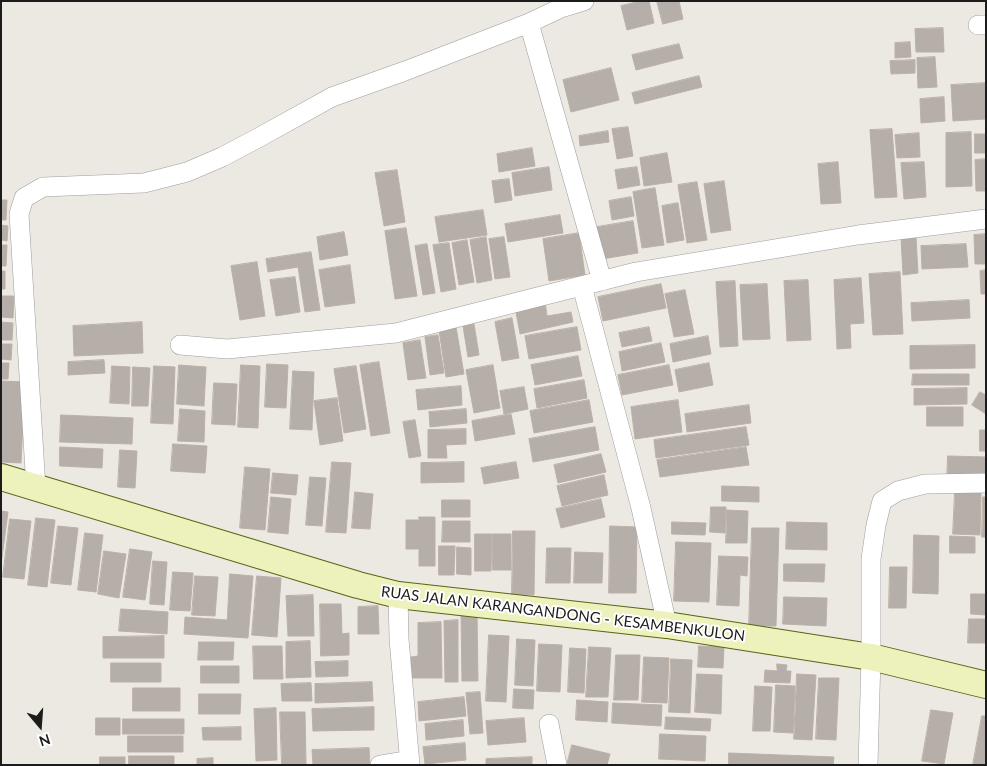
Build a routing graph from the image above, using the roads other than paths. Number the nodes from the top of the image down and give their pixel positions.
1 (584, 1) edge
2 (530, 23) junction
3 (986, 219) edge
4 (602, 281) junction
5 (582, 286) junction
6 (180, 345) dead end
7 (1, 477) edge
8 (986, 483) edge
9 (36, 488) junction
10 (398, 594) junction
11 (667, 625) junction
12 (872, 657) junction
13 (986, 685) edge
14 (549, 724) dead end
15 (410, 762) edge
16 (380, 765) edge
17 (558, 765) edge
18 (868, 765) edge

1 - 2 street
2 - 4 street
2 - 9 street
3 - 4 street
4 - 5 street
5 - 6 street
5 - 11 street
7 - 9 main road, RUAS JALAN KARANGANDONG - KESAMBENKULON
8 - 12 street
9 - 10 main road, RUAS JALAN KARANGANDONG - KESAMBENKULON
10 - 11 main road, RUAS JALAN KARANGANDONG - KESAMBENKULON
10 - 15 street
11 - 12 main road, RUAS JALAN KARANGANDONG - KESAMBENKULON
12 - 13 main road, RUAS JALAN KARANGANDONG - KESAMBENKULON
12 - 18 street
14 - 17 street
15 - 16 street

